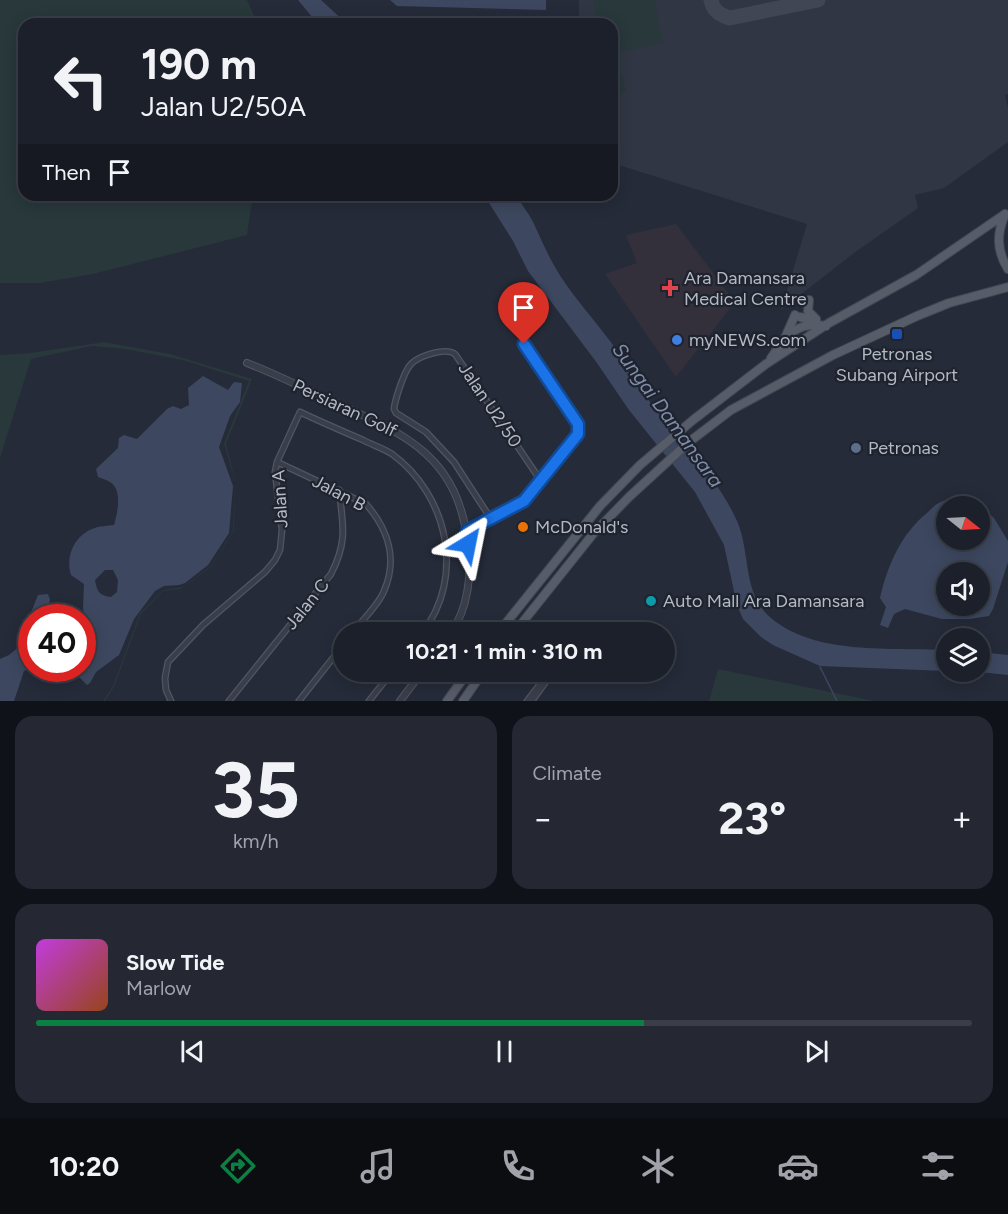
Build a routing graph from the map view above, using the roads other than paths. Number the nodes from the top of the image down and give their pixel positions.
1 (1007, 212) edge
2 (1008, 269) edge
3 (1008, 287) edge
4 (809, 300) dead end
5 (824, 324) junction
6 (785, 338) junction
7 (524, 344) dead end
8 (247, 363) dead end
9 (766, 364) junction
10 (277, 462) junction
11 (541, 481) junction
12 (339, 490) junction
13 (491, 519) junction
14 (467, 531) junction
15 (361, 622) edge
16 (430, 622) edge
17 (457, 622) edge
18 (507, 622) edge
19 (523, 622) edge
20 (333, 658) edge
21 (384, 682) edge
22 (414, 682) edge
23 (461, 682) edge
24 (476, 682) edge
25 (543, 682) edge
26 (171, 701) edge
27 (229, 701) edge
28 (299, 701) edge
29 (369, 701) edge
30 (400, 701) edge
31 (447, 701) edge
32 (463, 701) edge
33 (529, 701) edge

1 - 2 main road
1 - 5 main road
3 - 19 main road
4 - 5 main road
5 - 6 main road
5 - 6 main road
5 - 9 main road
6 - 9 main road
7 - 11 street
8 - 14 street, Persiaran Golf
9 - 18 main road
10 - 12 street, Jalan B
10 - 16 street, Jalan A
10 - 26 street, Jalan A
11 - 13 street
11 - 13 street, Jalan U2/50
12 - 15 street, Jalan B
12 - 27 street, Jalan C
13 - 14 street
14 - 17 street, Persiaran Golf
20 - 28 street
21 - 29 street
22 - 30 street
23 - 31 main road
24 - 32 main road
25 - 33 street

